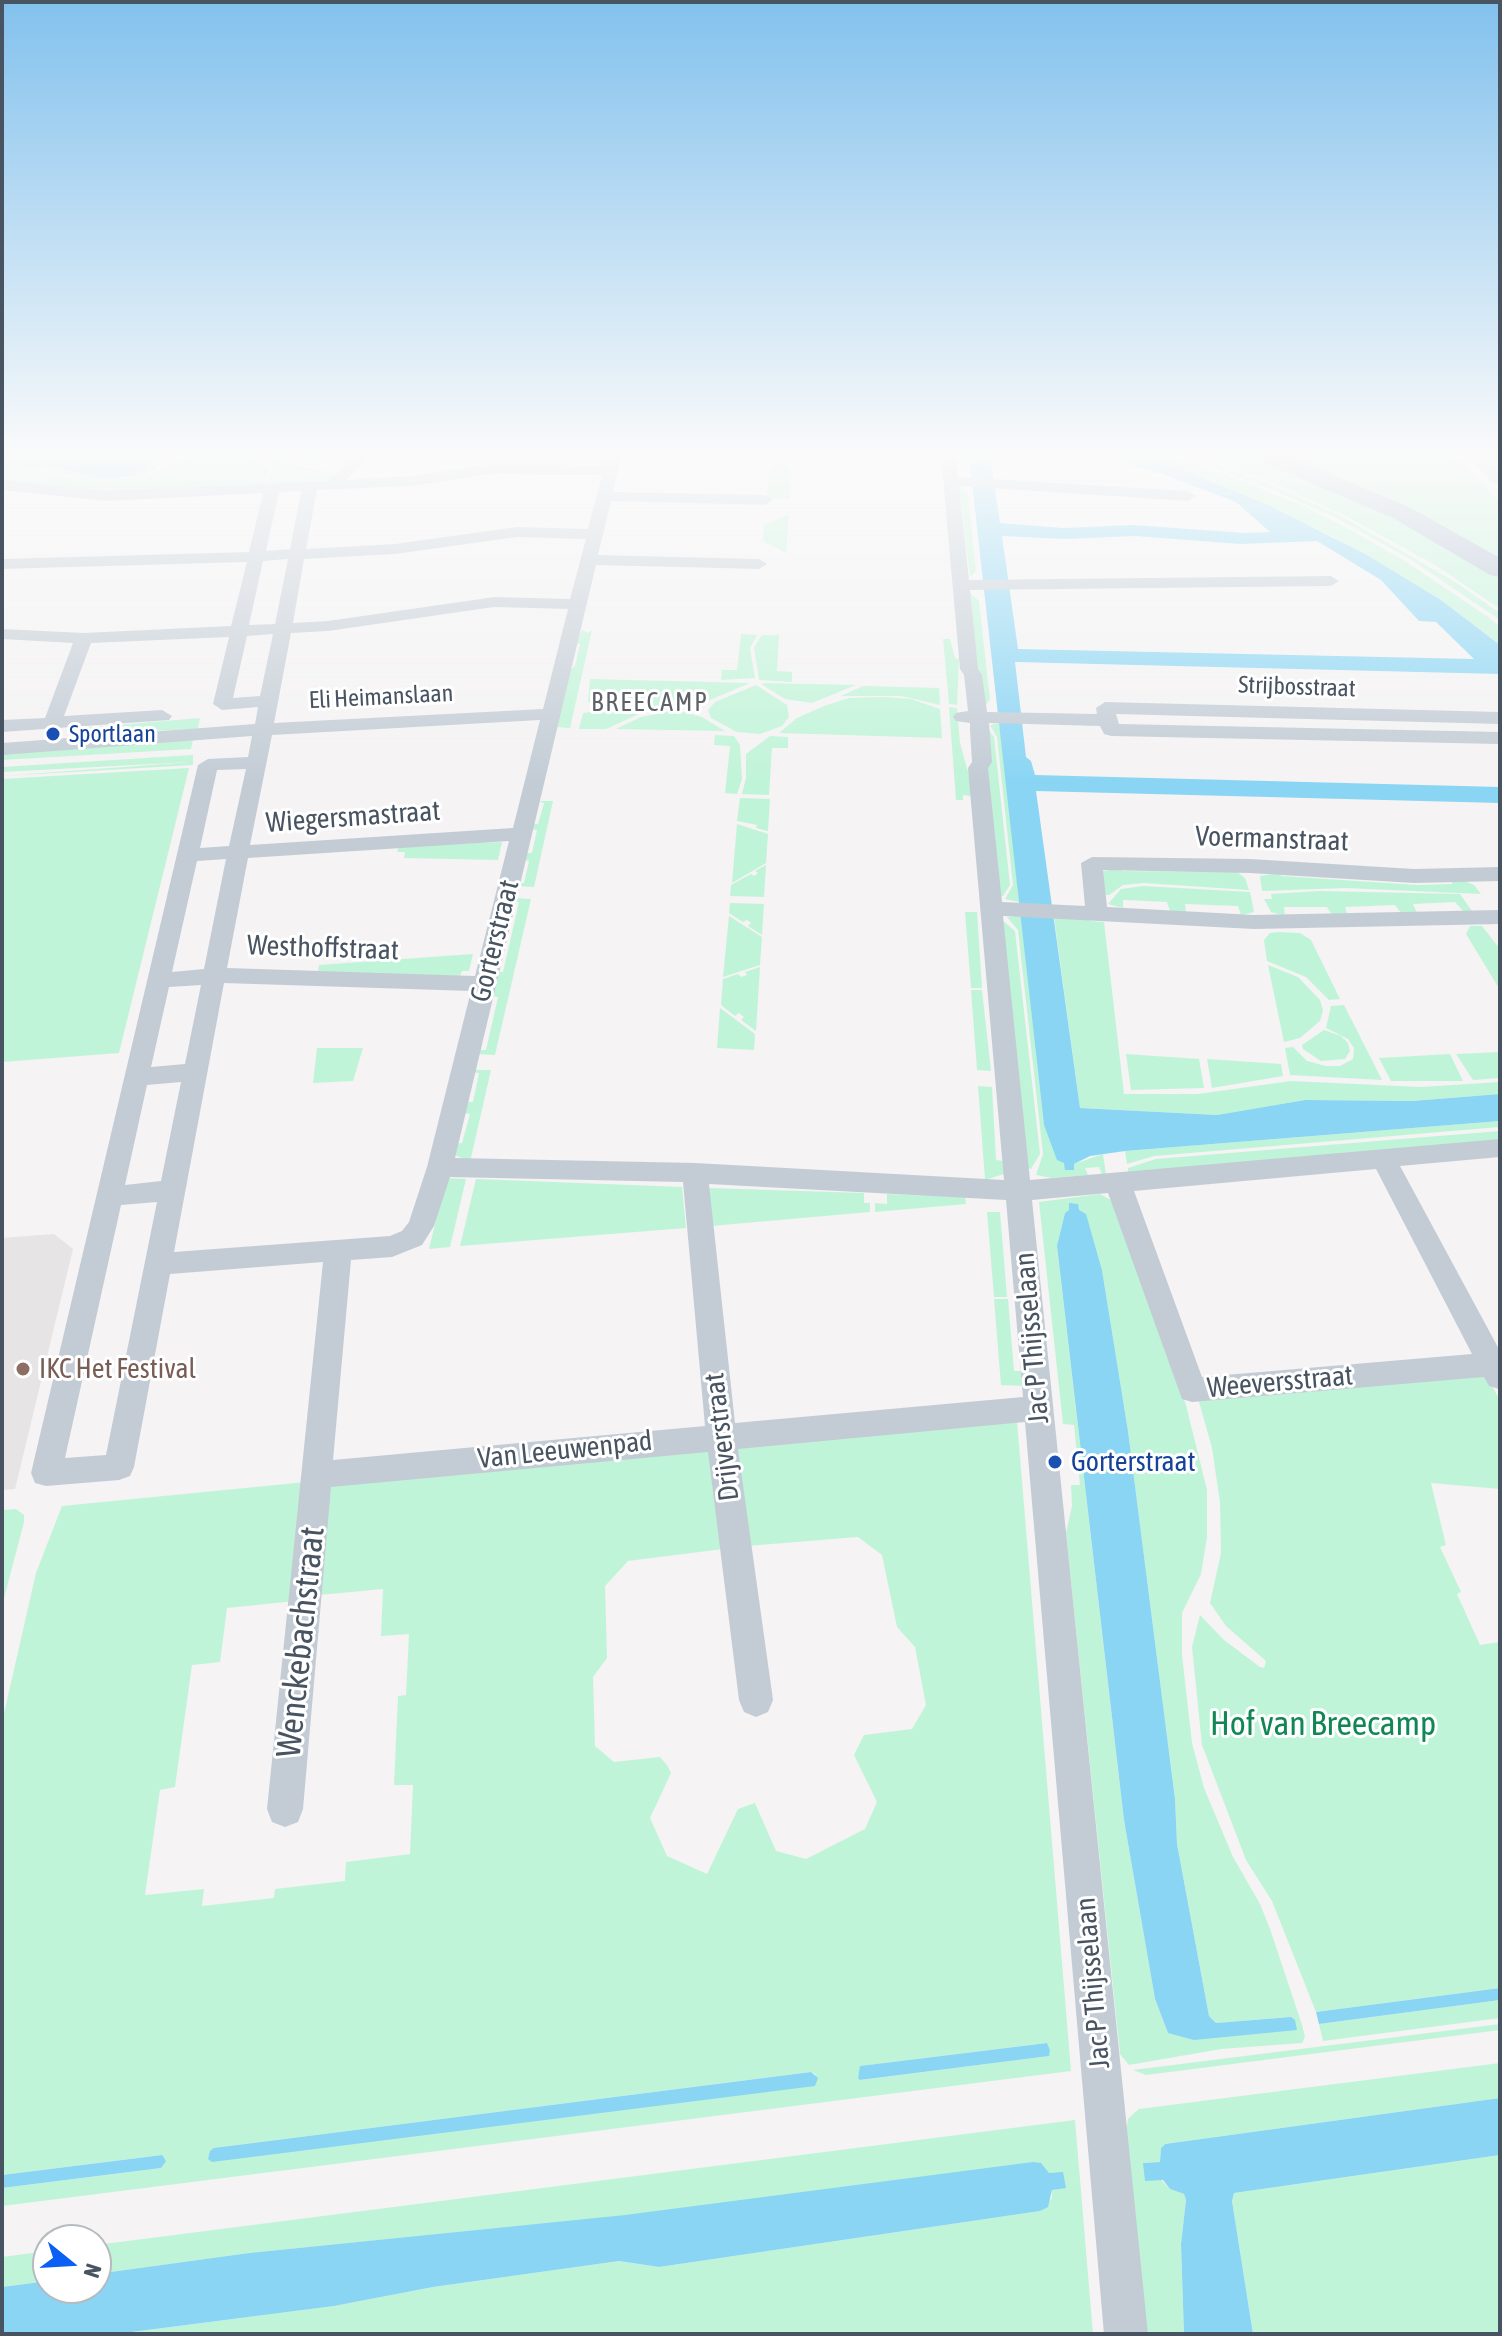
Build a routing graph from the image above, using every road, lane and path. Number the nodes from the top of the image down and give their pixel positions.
1 (254, 565) edge
2 (295, 565) edge
3 (587, 565) edge
4 (968, 565) edge
5 (1331, 581) dead end
6 (970, 585) junction
7 (577, 604) junction
8 (283, 628) junction
9 (238, 631) junction
10 (2, 634) edge
11 (84, 638) junction
12 (269, 701) junction
13 (550, 714) junction
14 (162, 716) dead end
15 (979, 717) junction
16 (1500, 718) edge
17 (1108, 720) junction
18 (52, 723) junction
19 (2, 726) edge
20 (263, 729) junction
21 (215, 732) junction
22 (1500, 738) edge
23 (2, 741) edge
24 (2, 749) edge
25 (257, 762) junction
26 (521, 834) junction
27 (238, 852) junction
28 (189, 855) junction
29 (1500, 874) edge
30 (1004, 908) junction
31 (1097, 913) junction
32 (1500, 917) edge
33 (214, 975) junction
34 (160, 980) junction
35 (484, 984) junction
36 (196, 1072) junction
37 (137, 1077) junction
38 (1500, 1148) edge
39 (1383, 1158) junction
40 (440, 1167) junction
41 (695, 1173) junction
42 (1118, 1183) junction
43 (174, 1190) junction
44 (1019, 1191) junction
45 (110, 1196) junction
46 (338, 1249) junction
47 (160, 1264) junction
48 (1497, 1369) edge
49 (1038, 1408) junction
50 (721, 1435) junction
51 (317, 1475) junction
52 (756, 1700) dead end
53 (285, 1809) dead end
54 (1126, 2334) edge

1 - 9 street
2 - 8 street
3 - 7 street
4 - 6 street, Jac P Thijsselaan
5 - 6 street
6 - 15 street, Jac P Thijsselaan
7 - 8 street
7 - 13 street
8 - 9 street
8 - 12 street
9 - 11 street
9 - 12 street
10 - 11 street
11 - 18 street
12 - 20 street
13 - 20 street, Eli Heimanslaan
13 - 26 street, Gorterstraat
14 - 18 street
15 - 17 street, Strijbosstraat
15 - 30 street, Jac P Thijsselaan
16 - 17 street, Strijbosstraat
17 - 22 street, Strijbosstraat
18 - 19 street
20 - 21 street, Eli Heimanslaan
20 - 25 street
21 - 23 street, Eli Heimanslaan
21 - 24 street, Eli Heimanslaan
25 - 27 street
25 - 28 street
26 - 27 street, Wiegersmastraat
26 - 35 street, Gorterstraat
27 - 28 street, Wiegersmastraat
27 - 33 street
28 - 34 street
29 - 31 street, Voermanstraat
30 - 31 street
30 - 44 street, Jac P Thijsselaan
31 - 32 street
33 - 34 street, Westhoffstraat
33 - 35 street, Westhoffstraat
33 - 36 street
34 - 37 street
35 - 40 street, Gorterstraat
36 - 37 street
36 - 43 street
37 - 45 street
38 - 39 street
39 - 42 street
39 - 48 street, Weeversstraat
40 - 41 street
40 - 46 street, Gorterstraat
41 - 44 street
41 - 50 street, Drijverstraat
42 - 44 street
42 - 48 street, Weeversstraat
43 - 45 street
43 - 47 street
44 - 49 street, Jac P Thijsselaan
45 - 47 street
46 - 47 street
46 - 51 street
49 - 50 street, Van Leeuwenpad
49 - 54 street, Jac P Thijsselaan
50 - 51 street, Van Leeuwenpad
50 - 52 street, Drijverstraat
51 - 53 street, Wenckebachstraat

